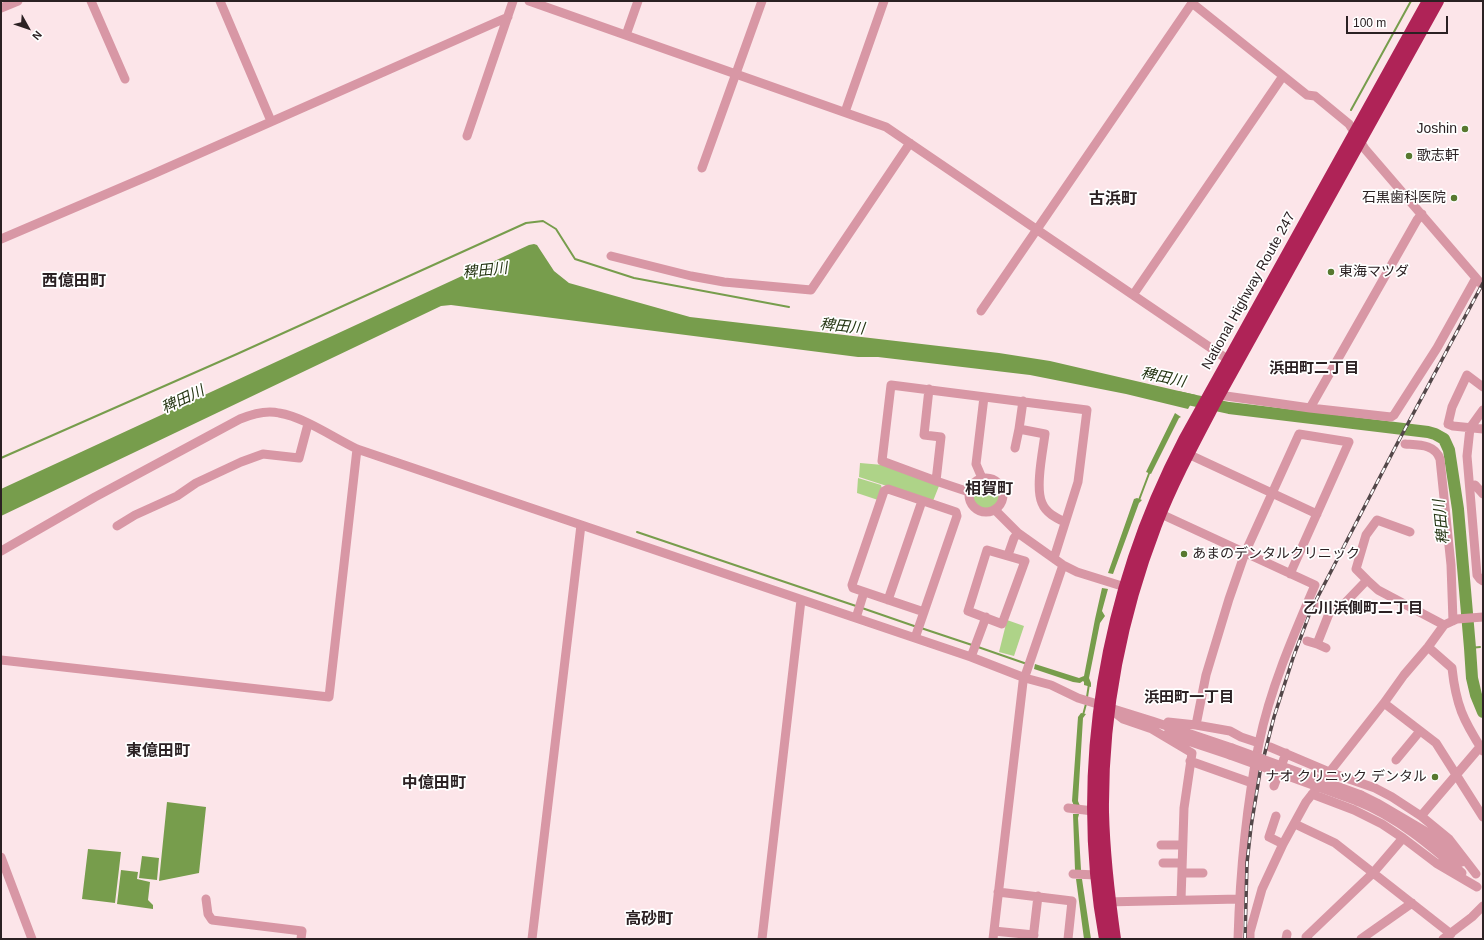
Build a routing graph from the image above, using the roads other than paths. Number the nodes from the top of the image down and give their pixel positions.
1 (18, 1) edge
2 (91, 1) edge
3 (220, 1) edge
4 (513, 1) edge
5 (529, 1) edge
6 (638, 1) edge
7 (762, 1) edge
8 (884, 1) edge
9 (1428, 1) edge
10 (1438, 1) edge
11 (1, 8) edge
12 (508, 17) junction
13 (626, 35) junction
14 (736, 74) junction
15 (1283, 76) junction
16 (125, 79) dead end
17 (845, 112) junction
18 (271, 121) junction
19 (467, 136) dead end
20 (1357, 137) junction
21 (910, 143) junction
22 (702, 168) dead end
23 (1422, 214) junction
24 (1037, 230) junction
25 (1, 239) edge
26 (610, 256) dead end
27 (1476, 278) junction
28 (1483, 286) edge
29 (1133, 295) junction
30 (981, 311) dead end
31 (1232, 362) junction
32 (1483, 387) edge
33 (929, 389) junction
34 (1216, 396) junction
35 (984, 397) junction
36 (1023, 401) junction
37 (1310, 408) junction
38 (1483, 410) edge
39 (246, 411) dead end
40 (1203, 416) junction
41 (240, 419) junction
42 (308, 424) junction
43 (1470, 428) junction
44 (1019, 429) junction
45 (1483, 429) edge
46 (1405, 444) dead end
47 (1015, 448) dead end
48 (357, 449) junction
49 (1188, 454) junction
50 (982, 478) junction
51 (936, 481) junction
52 (1475, 485) dead end
53 (969, 492) junction
54 (1272, 494) junction
55 (1483, 494) edge
56 (922, 501) junction
57 (995, 510) junction
58 (1161, 514) junction
59 (1317, 514) junction
60 (1065, 522) junction
61 (581, 525) junction
62 (117, 526) dead end
63 (1410, 532) dead end
64 (1018, 533) junction
65 (1, 551) edge
66 (1246, 553) junction
67 (1008, 555) junction
68 (1054, 558) junction
69 (1063, 565) junction
70 (1290, 574) junction
71 (1367, 580) junction
72 (1483, 581) edge
73 (1120, 585) junction
74 (864, 592) junction
75 (801, 600) junction
76 (888, 600) junction
77 (1332, 606) junction
78 (1319, 607) dead end
79 (858, 611) junction
80 (924, 612) junction
81 (1483, 617) edge
82 (986, 618) junction
83 (1455, 620) junction
84 (1444, 625) junction
85 (918, 631) junction
86 (1308, 641) dead end
87 (1428, 647) junction
88 (974, 650) junction
89 (1, 660) edge
90 (1028, 670) junction
91 (1384, 703) junction
92 (1100, 705) junction
93 (1151, 724) junction
94 (1196, 725) junction
95 (1420, 731) junction
96 (1259, 743) junction
97 (1270, 746) dead end
98 (1482, 749) edge
99 (1286, 753) junction
100 (1190, 760) junction
101 (1396, 760) dead end
102 (1329, 772) junction
103 (1456, 775) junction
104 (1252, 783) junction
105 (1274, 786) dead end
106 (1312, 794) junction
107 (1359, 798) junction
108 (1068, 808) dead end
109 (1088, 810) junction
110 (1276, 816) dead end
111 (1421, 816) junction
112 (1483, 817) edge
113 (1295, 824) junction
114 (1403, 838) junction
115 (1283, 844) junction
116 (1162, 845) dead end
117 (1182, 845) junction
118 (1, 857) edge
119 (1163, 863) dead end
120 (1182, 863) junction
121 (1182, 873) junction
122 (1203, 873) dead end
123 (1373, 873) junction
124 (1073, 874) dead end
125 (1476, 874) junction
126 (1091, 875) junction
127 (1481, 887) edge
128 (998, 892) junction
129 (1038, 896) junction
130 (206, 899) dead end
131 (1239, 899) junction
132 (1181, 900) junction
133 (1105, 902) junction
134 (1412, 903) junction
135 (1483, 906) edge
136 (993, 935) edge
137 (1034, 937) edge
138 (1447, 937) edge
139 (1250, 938) edge
140 (32, 939) edge
141 (301, 939) edge
142 (532, 939) edge
143 (762, 939) edge
144 (1068, 939) edge
145 (1105, 939) edge
146 (1115, 939) edge
147 (1238, 939) edge
148 (1260, 939) edge
149 (1308, 939) edge
150 (1361, 939) edge

1 - 11 street
2 - 16 street
3 - 18 street
4 - 12 street
5 - 13 street
6 - 13 street
7 - 14 street
8 - 17 street
9 - 20 highway, National Highway Route 247
10 - 20 highway, National Highway Route 247
12 - 18 street
12 - 19 street
13 - 14 street
14 - 17 street
14 - 22 street
15 - 20 street
15 - 24 street
15 - 29 street
17 - 21 street
18 - 25 street
20 - 23 street
20 - 31 highway, National Highway Route 247
21 - 24 street
21 - 26 street
23 - 27 street
23 - 37 street
24 - 29 street
24 - 30 street
27 - 28 street
27 - 37 street
29 - 31 street
31 - 34 highway, National Highway Route 247
32 - 43 street
33 - 35 street
33 - 51 street
33 - 51 street
34 - 37 street
34 - 40 highway, National Highway Route 247
35 - 36 street
35 - 50 street
36 - 44 street
36 - 60 street
38 - 43 street
39 - 41 street
40 - 49 highway, National Highway Route 247
40 - 73 highway, National Highway Route 247
41 - 42 street
41 - 65 street
42 - 48 street
42 - 62 street
43 - 45 street
43 - 72 street
44 - 47 street
44 - 60 street
46 - 83 street
48 - 61 street
48 - 89 street
49 - 54 street
49 - 58 highway, National Highway Route 247
50 - 53 street
50 - 57 street
51 - 53 street
52 - 55 street
53 - 57 street
54 - 59 street
54 - 59 street
54 - 66 street
56 - 74 street
56 - 76 street
56 - 80 street
57 - 64 street
58 - 66 street
58 - 92 highway, National Highway Route 247
59 - 70 street
60 - 68 street
61 - 75 street
61 - 142 street
63 - 71 street
64 - 67 street
64 - 68 street
66 - 70 street
66 - 94 street
67 - 82 street
67 - 82 street
68 - 69 street
69 - 73 street
69 - 90 street
70 - 96 street
71 - 77 street
71 - 84 street
73 - 92 highway, National Highway Route 247
74 - 76 street
74 - 79 street
75 - 79 street
75 - 143 street
76 - 80 street
77 - 78 street
77 - 86 street
79 - 85 street
80 - 85 street
81 - 83 street
82 - 88 street
83 - 84 street
84 - 87 street
85 - 88 street
87 - 91 street
87 - 98 street
88 - 90 street
90 - 92 street
90 - 128 street
91 - 95 street
91 - 102 street
92 - 93 street
92 - 109 highway, National Highway Route 247
92 - 133 highway, National Highway Route 247
93 - 94 street
93 - 100 street
93 - 107 street, bridge
94 - 96 street
95 - 101 street
95 - 103 street
96 - 104 street
97 - 99 street
98 - 103 street
99 - 102 street
99 - 105 street
100 - 104 street
100 - 117 street
102 - 106 street
102 - 111 street
103 - 111 street
103 - 112 street
104 - 131 street
106 - 113 street
106 - 114 street
107 - 125 street
107 - 127 street
108 - 109 street
109 - 126 highway, National Highway Route 247
110 - 115 street
111 - 125 street
113 - 115 street
113 - 123 street
114 - 123 street
114 - 127 street
115 - 139 street
116 - 117 street
117 - 120 street
118 - 140 street
119 - 120 street
120 - 121 street
121 - 122 street
121 - 132 street
123 - 134 street
123 - 149 street
124 - 126 street
125 - 127 street
126 - 133 highway, National Highway Route 247
128 - 129 street
128 - 136 street
129 - 137 street
129 - 144 street
130 - 141 street
131 - 132 street
131 - 147 street
132 - 133 street
133 - 145 highway, National Highway Route 247
133 - 146 highway, National Highway Route 247
134 - 138 street
134 - 150 street
135 - 138 street
136 - 137 street
139 - 148 street

